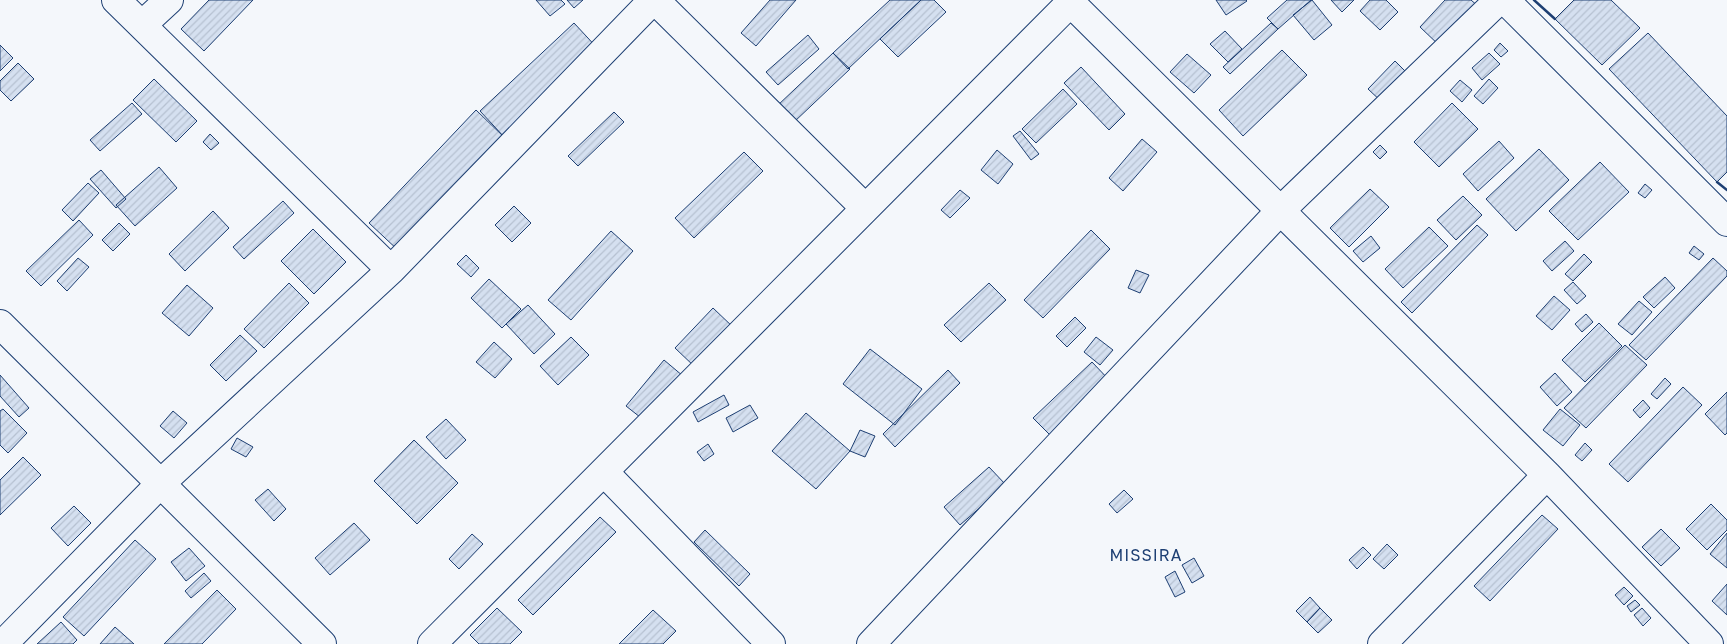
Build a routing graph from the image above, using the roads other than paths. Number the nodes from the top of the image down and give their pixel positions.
1 (116, 0) edge
2 (169, 0) edge
3 (654, 0) edge
4 (1499, 0) edge
5 (1505, 0) edge
6 (1070, 1) edge
7 (142, 26) junction
8 (866, 208) junction
9 (1280, 211) junction
10 (1727, 222) edge
11 (391, 270) junction
12 (0, 324) edge
13 (604, 472) junction
14 (1546, 475) junction
15 (160, 484) junction
16 (3, 644) edge
17 (322, 644) edge
18 (432, 644) edge
19 (771, 644) edge
20 (870, 644) edge
21 (1382, 644) edge
22 (1709, 644) edge

1 - 7 street
2 - 7 street
3 - 8 street
3 - 11 street
4 - 9 street
5 - 10 street
6 - 8 street
6 - 9 street
7 - 11 street
8 - 13 street
9 - 14 street
9 - 20 street
11 - 15 street
12 - 15 street
13 - 18 street
13 - 19 street
14 - 21 street
14 - 22 street
15 - 16 street
15 - 17 street

